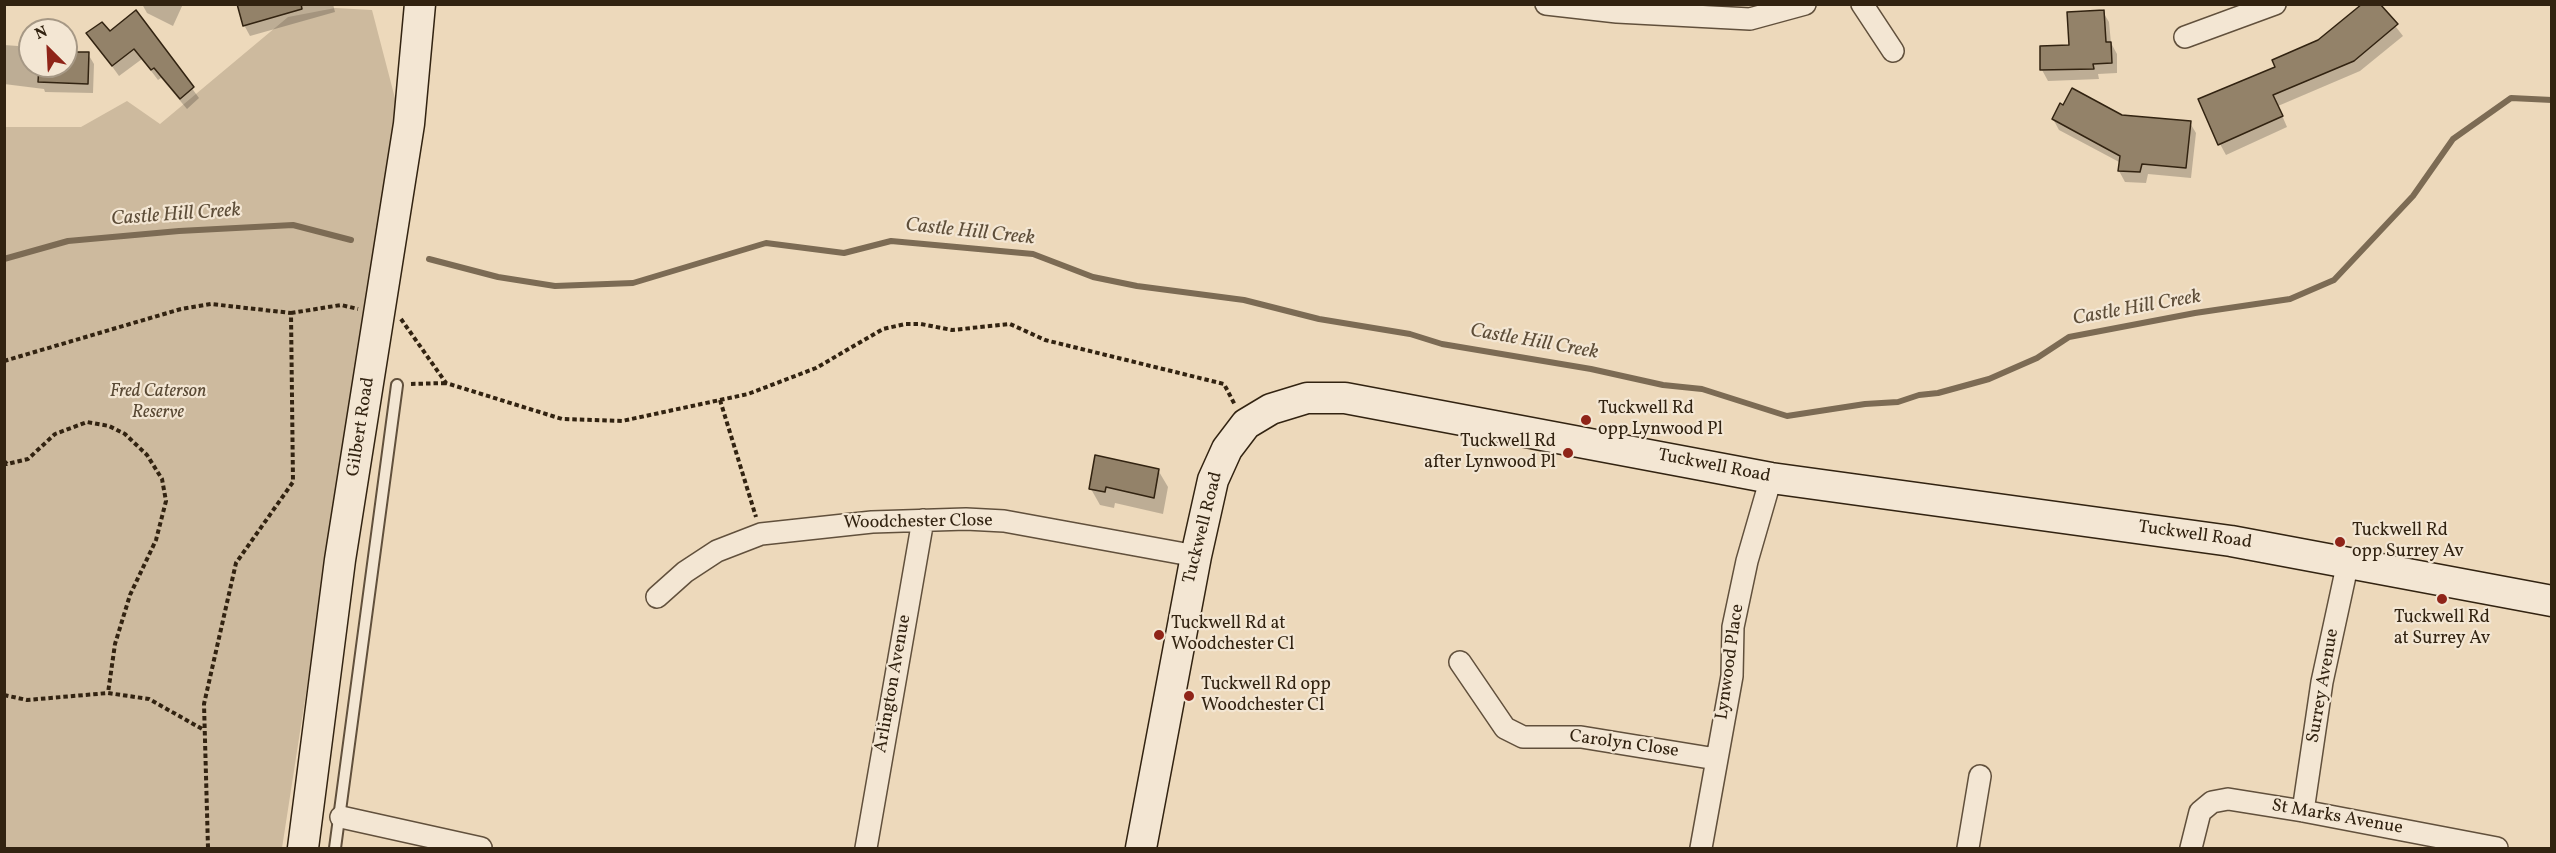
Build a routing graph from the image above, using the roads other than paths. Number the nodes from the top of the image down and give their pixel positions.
1 (420, 4) edge
2 (1546, 4) edge
3 (1804, 4) edge
4 (1862, 4) edge
5 (2275, 4) edge
6 (2185, 37) dead end
7 (1893, 51) dead end
8 (397, 385) road end
9 (1771, 478) junction
10 (923, 520) junction
11 (1196, 556) junction
12 (2348, 562) junction
13 (657, 597) dead end
14 (2552, 601) edge
15 (1460, 662) dead end
16 (1716, 759) junction
17 (1980, 776) dead end
18 (2303, 811) junction
19 (341, 817) junction
20 (2476, 846) edge
21 (303, 849) edge
22 (335, 849) edge
23 (481, 849) edge
24 (866, 849) edge
25 (1141, 849) edge
26 (1701, 849) edge
27 (1968, 849) edge
28 (2191, 849) edge
29 (2498, 849) edge

1 - 21 street, Gilbert Road
2 - 3 street
4 - 7 street
5 - 6 street
8 - 19 lane, Gilbert Road
9 - 11 street, Tuckwell Road
9 - 12 street, Tuckwell Road
9 - 16 street, Lynwood Place
10 - 11 street, Woodchester Close
10 - 13 street, Woodchester Close
10 - 24 street, Arlington Avenue
11 - 25 street, Tuckwell Road
12 - 14 street, Tuckwell Road
12 - 18 street, Surrey Avenue
15 - 16 street, Carolyn Close
16 - 26 street, Lynwood Place
17 - 27 street
18 - 20 street, St Marks Avenue
18 - 28 street, St Marks Avenue
19 - 22 lane, Gilbert Road
19 - 23 street
20 - 29 street, St Marks Avenue

